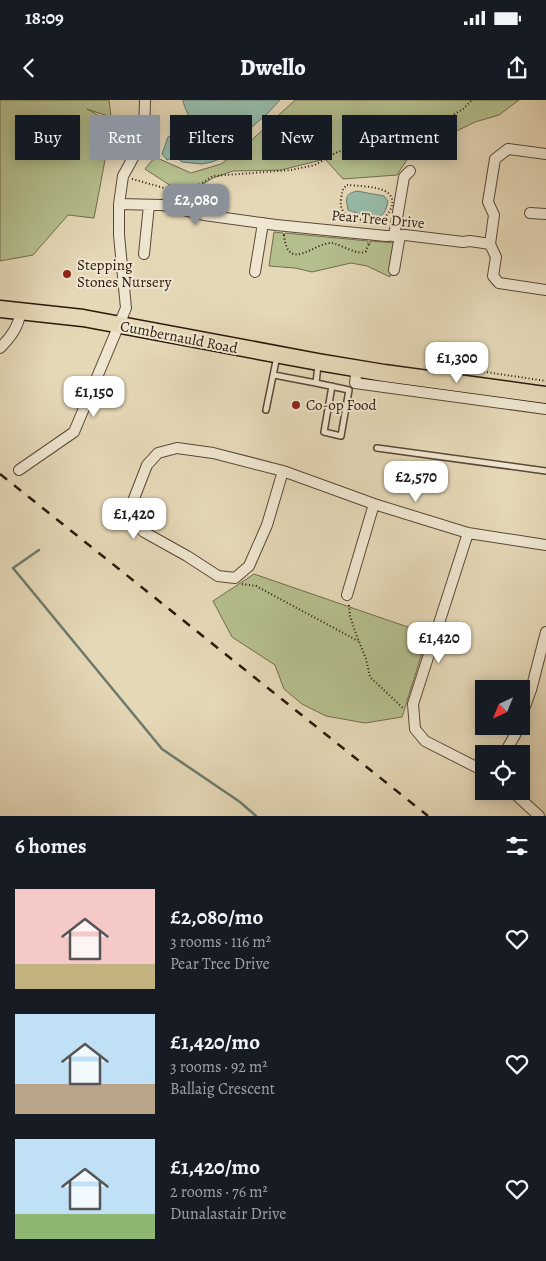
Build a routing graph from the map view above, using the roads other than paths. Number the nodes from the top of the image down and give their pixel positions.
1 (145, 100) edge
2 (546, 154) edge
3 (410, 171) dead end
4 (119, 204) junction
5 (149, 205) junction
6 (530, 213) dead end
7 (546, 214) edge
8 (263, 223) junction
9 (397, 236) junction
10 (490, 244) junction
11 (144, 254) dead end
12 (394, 270) dead end
13 (255, 272) dead end
14 (546, 290) edge
15 (0, 309) edge
16 (21, 311) junction
17 (118, 325) junction
18 (0, 348) edge
19 (277, 355) junction
20 (318, 362) junction
21 (357, 368) junction
22 (274, 375) junction
23 (316, 383) junction
24 (332, 386) junction
25 (546, 395) edge
26 (546, 409) edge
27 (266, 410) dead end
28 (377, 448) dead end
29 (18, 470) dead end
30 (283, 471) junction
31 (546, 471) edge
32 (374, 504) junction
33 (468, 532) junction
34 (546, 546) edge
35 (347, 595) road end
36 (546, 632) edge
37 (530, 693) edge
38 (475, 766) edge
39 (522, 800) edge
40 (539, 816) edge

1 - 4 street
2 - 10 street
3 - 9 street
4 - 5 street, Pear Tree Drive
4 - 17 street
5 - 8 street, Pear Tree Drive
5 - 11 street
6 - 7 street
8 - 9 street, Pear Tree Drive
8 - 13 street
9 - 10 street, Pear Tree Drive
9 - 12 street
10 - 14 street
15 - 16 main road, Cumbernauld Road
16 - 17 main road, Cumbernauld Road
16 - 18 street
17 - 19 main road, Cumbernauld Road
17 - 29 street
19 - 20 main road, Cumbernauld Road
19 - 22 lane
20 - 21 main road, Cumbernauld Road
20 - 23 lane
21 - 25 main road, Cumbernauld Road
21 - 26 street
22 - 23 lane
22 - 27 lane
23 - 24 lane
24 - 24 lane
28 - 31 lane
30 - 30 street
30 - 32 street
32 - 33 street
32 - 35 street
33 - 34 street
33 - 38 street
36 - 37 street
39 - 40 street

